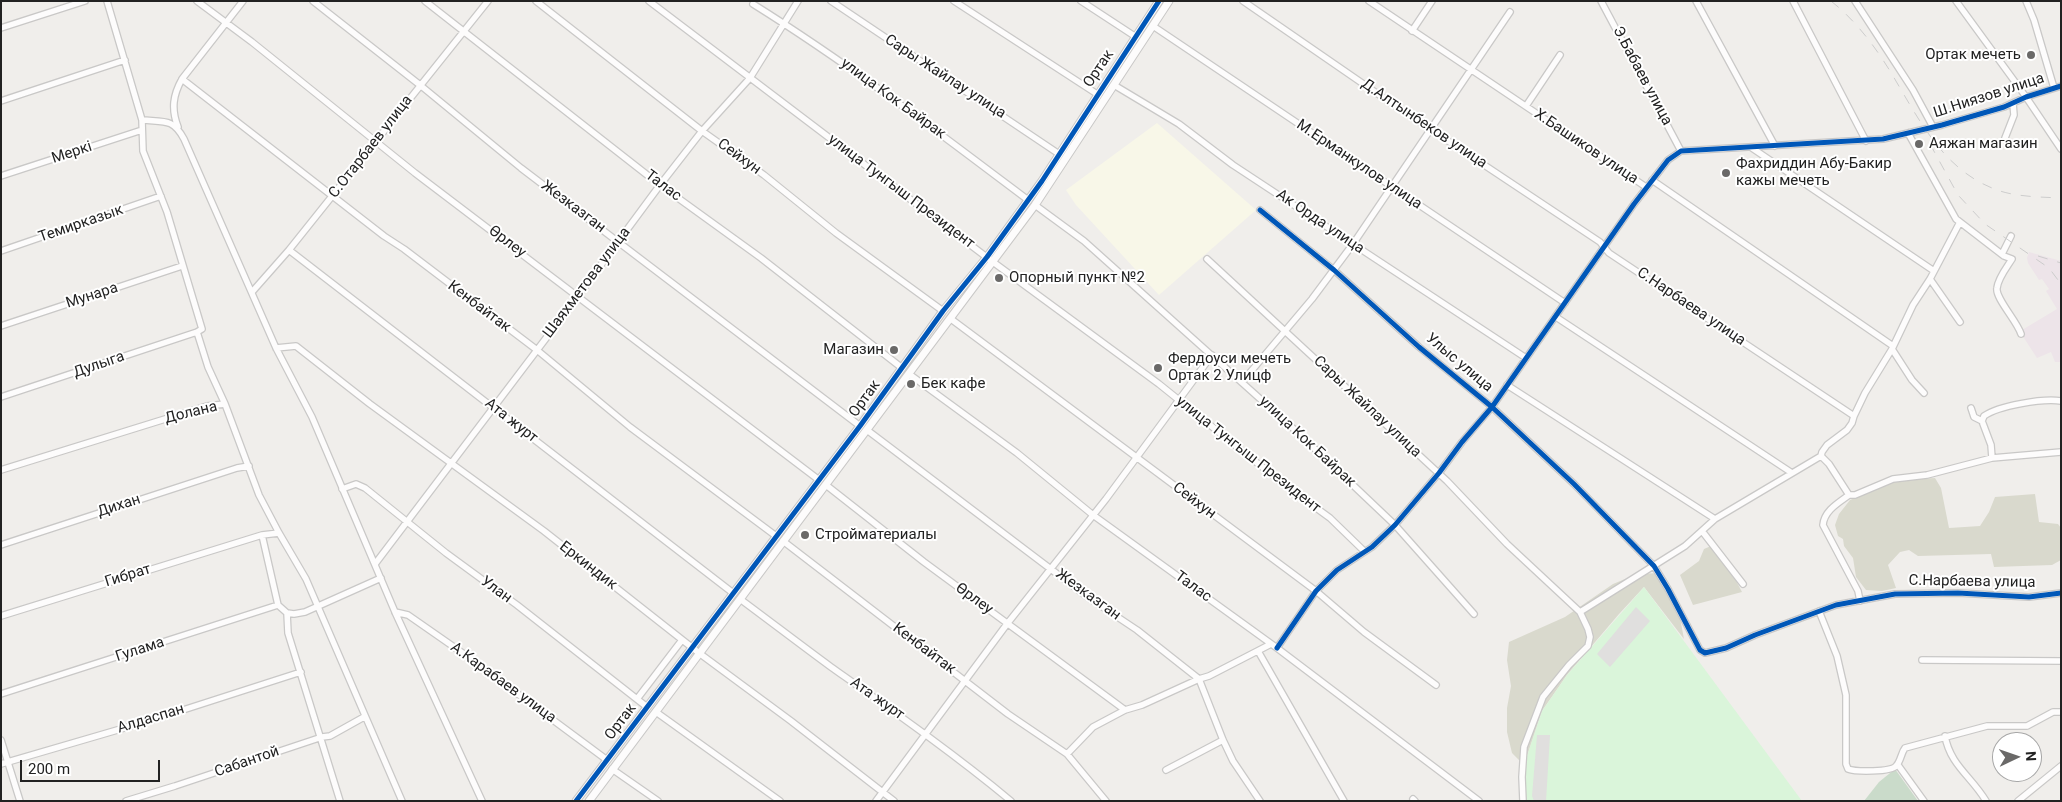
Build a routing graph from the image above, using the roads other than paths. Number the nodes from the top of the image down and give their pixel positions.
1 (85, 1) edge
2 (107, 1) edge
3 (198, 1) edge
4 (243, 1) edge
5 (313, 1) edge
6 (425, 1) edge
7 (488, 1) edge
8 (536, 1) edge
9 (649, 1) edge
10 (798, 1) edge
11 (831, 1) edge
12 (954, 1) edge
13 (1081, 1) edge
14 (1160, 1) edge
15 (1169, 1) edge
16 (1242, 1) edge
17 (1369, 1) edge
18 (1432, 1) edge
19 (1602, 1) edge
20 (1696, 1) edge
21 (1793, 1) edge
22 (1855, 1) edge
23 (1956, 1) edge
24 (2026, 1) edge
25 (754, 4) dead end
26 (1510, 12) dead end
27 (226, 22) junction
28 (785, 24) junction
29 (1153, 26) junction
30 (1, 28) edge
31 (464, 31) junction
32 (1412, 31) junction
33 (1136, 37) junction
34 (1560, 55) dead end
35 (124, 60) junction
36 (1471, 70) junction
37 (750, 78) junction
38 (182, 79) junction
39 (420, 85) junction
40 (1114, 85) junction
41 (2061, 86) edge
42 (2054, 88) junction
43 (1097, 94) junction
44 (2026, 96) junction
45 (1, 101) edge
46 (2013, 103) junction
47 (1526, 106) junction
48 (142, 120) junction
49 (178, 127) junction
50 (1933, 127) junction
51 (1430, 128) junction
52 (142, 130) junction
53 (702, 131) junction
54 (1908, 133) junction
55 (2005, 138) dead end
56 (375, 141) junction
57 (1866, 141) junction
58 (1775, 146) junction
59 (1752, 148) junction
60 (2061, 148) edge
61 (1681, 152) junction
62 (1059, 154) junction
63 (1, 176) edge
64 (1652, 180) junction
65 (660, 185) junction
66 (1391, 187) junction
67 (1646, 187) junction
68 (161, 196) junction
69 (332, 196) junction
70 (1028, 200) junction
71 (1035, 205) junction
72 (1260, 210) dead end
73 (1960, 222) junction
74 (2011, 236) dead end
75 (620, 241) junction
76 (1354, 244) junction
77 (1605, 247) junction
78 (289, 250) junction
79 (1, 251) edge
80 (2002, 254) junction
81 (1207, 259) dead end
82 (990, 260) junction
83 (182, 266) junction
84 (1334, 270) junction
85 (1934, 271) junction
86 (1930, 279) junction
87 (252, 292) junction
88 (578, 296) junction
89 (1565, 303) junction
90 (943, 311) junction
91 (1556, 317) junction
92 (951, 319) junction
93 (1960, 322) dead end
94 (1, 326) edge
95 (1286, 330) junction
96 (197, 332) junction
97 (2021, 334) dead end
98 (276, 348) junction
99 (1892, 348) junction
100 (537, 350) junction
101 (1212, 355) junction
102 (1526, 358) junction
103 (902, 368) junction
104 (909, 374) junction
105 (1242, 382) junction
106 (1507, 385) junction
107 (1924, 393) dead end
108 (1, 398) edge
109 (1178, 401) junction
110 (2061, 401) edge
111 (225, 404) junction
112 (493, 406) junction
113 (1492, 407) junction
114 (1971, 408) dead end
115 (1854, 416) junction
116 (1982, 421) junction
117 (864, 428) junction
118 (2061, 452) edge
119 (1821, 456) junction
120 (1137, 458) junction
121 (1992, 458) junction
122 (451, 463) junction
123 (248, 466) junction
124 (1, 470) edge
125 (1439, 473) junction
126 (1792, 473) junction
127 (819, 480) junction
128 (826, 485) junction
129 (342, 489) junction
130 (1848, 495) junction
131 (1093, 515) junction
132 (1716, 519) junction
133 (408, 522) junction
134 (1395, 525) junction
135 (1702, 531) junction
136 (279, 533) junction
137 (262, 535) junction
138 (776, 536) junction
139 (783, 541) junction
140 (1, 545) edge
141 (1364, 551) junction
142 (375, 564) junction
143 (1654, 566) junction
144 (1052, 568) junction
145 (381, 578) junction
146 (1743, 584) dead end
147 (1316, 591) junction
148 (733, 593) junction
149 (2061, 593) edge
150 (740, 599) junction
151 (1860, 601) junction
152 (278, 605) junction
153 (316, 607) junction
154 (1819, 611) junction
155 (395, 612) junction
156 (1580, 612) junction
157 (287, 613) junction
158 (1474, 614) dead end
159 (1, 616) edge
160 (1007, 624) junction
161 (682, 640) junction
162 (1271, 644) junction
163 (692, 648) junction
164 (1277, 648) junction
165 (1258, 651) junction
166 (1712, 652) joint
167 (699, 653) junction
168 (1922, 660) dead end
169 (2061, 661) edge
170 (301, 672) junction
171 (1198, 679) junction
172 (966, 681) junction
173 (1436, 685) dead end
174 (1, 694) edge
175 (637, 699) junction
176 (647, 707) junction
177 (1125, 710) junction
178 (656, 712) junction
179 (2061, 712) edge
180 (364, 717) junction
181 (926, 734) junction
182 (1945, 736) junction
183 (322, 737) junction
184 (1, 740) edge
185 (1222, 740) junction
186 (1067, 754) junction
187 (607, 760) junction
188 (9, 762) junction
189 (1, 764) edge
190 (1898, 765) junction
191 (2061, 766) edge
192 (612, 770) junction
193 (1166, 770) dead end
194 (882, 791) junction
195 (1479, 800) edge
196 (20, 801) edge
197 (126, 801) edge
198 (340, 801) edge
199 (402, 801) edge
200 (482, 801) edge
201 (576, 801) edge
202 (589, 801) edge
203 (658, 801) edge
204 (780, 801) edge
205 (876, 801) edge
206 (894, 801) edge
207 (1011, 801) edge
208 (1106, 801) edge
209 (1260, 801) edge
210 (1344, 801) edge
211 (1522, 801) edge
212 (1924, 801) edge
213 (1986, 801) edge
214 (2018, 801) edge

1 - 30 street
2 - 35 street
3 - 27 street, Өрлеу
4 - 27 street
5 - 39 street, Жезказган
6 - 31 street, Талас
7 - 31 street, С.Отарбаев улица
8 - 53 street, Сейхун
9 - 37 street, улица Тунгыш Президент
10 - 28 street, Шаяхметова улица
11 - 62 street, Сары Жайлау улица
12 - 43 street
13 - 33 street
14 - 33 street, Ортак
15 - 29 street, Ортак
16 - 51 street, Д.Алтынбеков улица
17 - 32 street, Х.Башиков улица
18 - 32 street
19 - 61 street, Э.Бабаев улица
20 - 58 street
21 - 57 street
22 - 50 street, Ш.Ниязов улица
23 - 44 street, Ш.Ниязов улица
24 - 42 street, Ш.Ниязов улица
25 - 28 street, улица Кок Байрак
26 - 36 street
27 - 38 street
27 - 56 street, Өрлеу
28 - 37 street, Шаяхметова улица
28 - 70 street, улица Кок Байрак
29 - 40 street, Ортак
29 - 66 street, М.Ерманкулов улица
31 - 39 street, С.Отарбаев улица
31 - 65 street, Талас
32 - 36 street, Х.Башиков улица
33 - 43 street, Ортак
34 - 47 street, Х.Башиков улица
35 - 45 street
35 - 48 street
36 - 47 street, Х.Башиков улица
36 - 51 street
37 - 53 street, Шаяхметова улица
37 - 82 street, улица Тунгыш Президент
38 - 49 street
38 - 69 street, Кенбайтак
39 - 56 street, С.Отарбаев улица
39 - 75 street, Жезказган
40 - 71 street, Ортак
40 - 76 street, Ак Орда улица
41 - 42 street, Ш.Ниязов улица
42 - 44 street, Ш.Ниязов улица
43 - 62 street, Ортак
44 - 46 street, Ш.Ниязов улица
44 - 60 street, Ш.Ниязов улица
46 - 50 street, Ш.Ниязов улица
46 - 55 street, Ш.Ниязов улица
47 - 67 street, Х.Башиков улица
48 - 49 street
48 - 52 street
49 - 87 street
50 - 54 street, Ш.Ниязов улица
51 - 66 street
51 - 77 street, Д.Алтынбеков улица
52 - 63 street, Меркі
52 - 68 street
53 - 65 street, Шаяхметова улица
53 - 90 street, Сейхун
54 - 57 street, Ш.Ниязов улица
54 - 73 street
56 - 69 street, С.Отарбаев улица
56 - 88 street, Өрлеу
57 - 58 street, Ш.Ниязов улица
58 - 59 street, Ш.Ниязов улица
59 - 61 street, Ш.Ниязов улица
59 - 85 street
61 - 64 street
62 - 70 street, Ортак
64 - 67 street
64 - 99 street
65 - 75 street, Шаяхметова улица
65 - 103 street, Талас
66 - 76 street
66 - 89 street, М.Ерманкулов улица
67 - 77 street
68 - 79 street, Темирказык
68 - 83 street
69 - 78 street, С.Отарбаев улица
69 - 100 street, Кенбайтак
70 - 82 street, Ортак
71 - 82 street, Ортак
71 - 101 street, улица Кок Байрак
72 - 84 street, Улыс улица
73 - 80 street
73 - 85 street
74 - 80 street
75 - 88 street, Шаяхметова улица
75 - 117 street, Жезказган
76 - 84 street
76 - 102 street, Ак Орда улица
77 - 89 street
77 - 115 street, С.Нарбаева улица
78 - 87 street, С.Отарбаев улица
78 - 112 street, Ата журт
80 - 97 street
81 - 95 street, Сары Жайлау улица
82 - 90 street, Ортак
82 - 92 street, Ортак
82 - 109 street, улица Тунгыш Президент
83 - 94 street, Мунара
83 - 96 street
84 - 95 street
84 - 113 street, Улыс улица
85 - 86 street
86 - 93 street
86 - 99 street
87 - 98 street
88 - 100 street, Шаяхметова улица
88 - 127 street, Өрлеу
89 - 91 street
90 - 103 street, Ортак
91 - 102 street
91 - 126 street
92 - 104 street, Ортак
92 - 120 street, Сейхун
95 - 105 street
95 - 125 street, Сары Жайлау улица
96 - 108 street, Дулыга
96 - 111 street
98 - 122 street, Еркиндик
98 - 129 street
99 - 107 street
99 - 115 street
100 - 112 street, Шаяхметова улица
100 - 138 street, Кенбайтак
101 - 105 street, улица Кок Байрак
101 - 109 street
102 - 106 street
103 - 117 street, Ортак
104 - 117 street, Ортак
104 - 131 street, Талас
105 - 134 street, улица Кок Байрак
106 - 113 street
106 - 132 street
109 - 120 street
109 - 141 street, улица Тунгыш Президент
110 - 116 street
111 - 123 street, Долана
111 - 124 street, Долана
112 - 122 street, Шаяхметова улица
112 - 148 street, Ата журт
113 - 125 street
113 - 143 street, Улыс улица
114 - 116 street
115 - 119 street
116 - 121 street
117 - 127 street, Ортак
117 - 128 street, Ортак
117 - 144 street, Жезказган
118 - 121 street
119 - 126 street
119 - 130 street
120 - 131 street
120 - 147 street, Сейхун
121 - 130 street
122 - 133 street, Шаяхметова улица
122 - 161 street, Еркиндик
123 - 136 street, Долана
123 - 140 street, Дихан
125 - 134 street
125 - 156 street
126 - 132 street
127 - 138 street, Ортак
128 - 139 street, Ортак
128 - 160 street, Өрлеу
129 - 133 street, Улан
129 - 142 street
130 - 151 street
131 - 144 street
131 - 162 street, Талас
132 - 135 street
133 - 142 street, Шаяхметова улица
133 - 175 street, Улан
134 - 141 street
134 - 158 street, улица Кок Байрак
135 - 143 street
135 - 146 street
136 - 137 street, Гибрат
136 - 153 street, Долана
137 - 152 street
137 - 159 street, Гибрат
138 - 148 street, Ортак
139 - 150 street, Ортак
139 - 172 street, Кенбайтак
141 - 147 street
142 - 145 street
143 - 156 street
143 - 166 street, Улыс улица
144 - 160 street
144 - 171 street, Жезказган
145 - 153 street
145 - 155 street
147 - 164 street
147 - 173 street, Сейхун
148 - 163 street, Ортак
149 - 151 street, С.Нарбаева улица
150 - 167 street, Ортак
150 - 181 street, Ата журт
151 - 154 street, С.Нарбаева улица
152 - 157 street
152 - 174 street, Гулама
153 - 157 street
153 - 180 street, Долана
154 - 166 street, С.Нарбаева улица
154 - 190 street
155 - 187 street, А.Карабаев улица
155 - 200 street
156 - 211 street
157 - 170 street
160 - 172 street
160 - 177 street, Өрлеу
161 - 163 street, Еркиндик
161 - 175 street
162 - 164 street, Талас
162 - 165 street
163 - 167 street, Еркиндик
163 - 176 street, Ортак
164 - 195 street, Талас
165 - 171 street
165 - 210 street
167 - 178 street, Ортак
167 - 194 street, Еркиндик
168 - 169 street
170 - 183 street
170 - 188 street, Алдаспан
171 - 177 street
171 - 185 street, Жезказган
172 - 181 street
172 - 186 street, Кенбайтак
175 - 176 street, Улан
176 - 187 street, Ортак
177 - 186 street
178 - 192 street, Ортак
178 - 204 street
179 - 182 street
180 - 183 street, Сабантой
180 - 199 street, Долана
181 - 194 street
181 - 207 street, Ата журт
182 - 190 street
182 - 213 street
183 - 197 street, Сабантой
183 - 198 street
184 - 188 street
185 - 193 street
185 - 209 street, Жезказган
186 - 208 street, Кенбайтак
187 - 201 street, Ортак
188 - 189 street, Алдаспан
188 - 196 street
190 - 212 street
191 - 214 street
192 - 202 street, Ортак
192 - 203 street
194 - 205 street
194 - 206 street, Еркиндик

